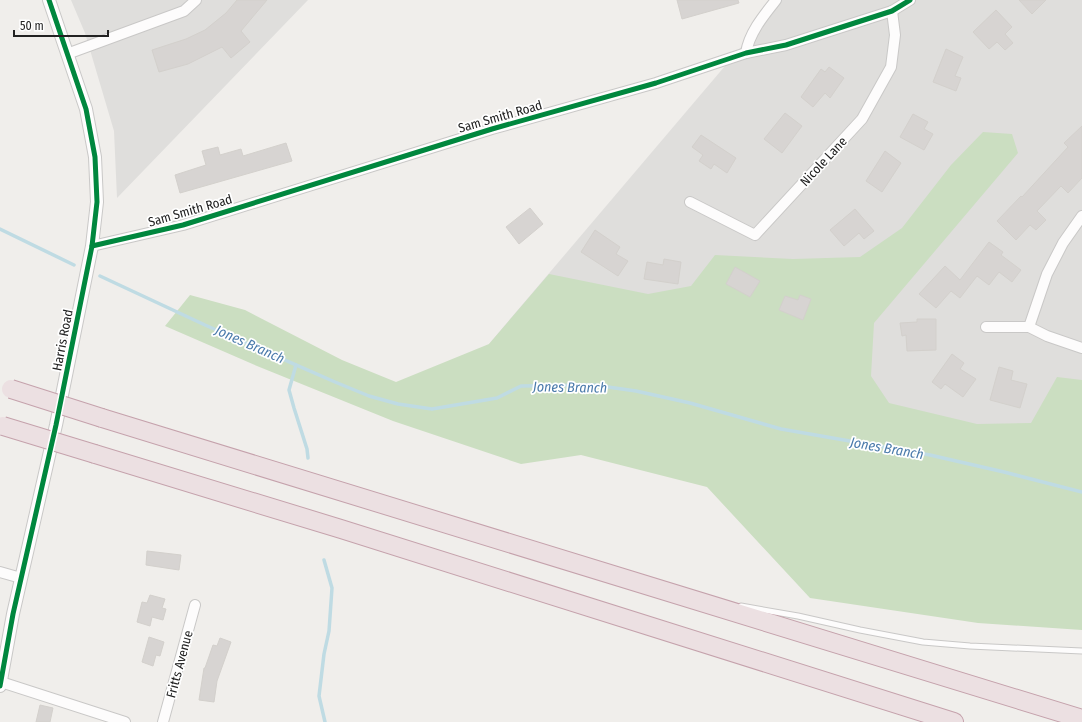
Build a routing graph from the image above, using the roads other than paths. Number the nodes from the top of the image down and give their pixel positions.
1 (49, 0) edge
2 (196, 0) edge
3 (776, 0) edge
4 (910, 0) edge
5 (892, 11) junction
6 (746, 53) junction
7 (67, 54) junction
8 (690, 202) dead end
9 (1082, 216) edge
10 (92, 246) junction
11 (986, 327) dead end
12 (1029, 327) junction
13 (1082, 348) edge
14 (6, 387) edge
15 (2, 425) edge
16 (0, 572) edge
17 (21, 578) junction
18 (694, 600) junction
19 (725, 604) dead end
20 (195, 605) dead end
21 (733, 605) dead end
22 (1082, 651) edge
23 (0, 684) edge
24 (1082, 719) edge
25 (125, 722) edge
26 (163, 722) edge
27 (954, 722) edge

1 - 7 street, Harris Road
2 - 7 street
3 - 6 street
4 - 5 street, Sam Smith Road
5 - 6 street, Sam Smith Road
5 - 8 street, Nicole Lane
6 - 10 street, Sam Smith Road
7 - 10 street, Harris Road
9 - 12 street
10 - 17 street, Harris Road
11 - 12 street
12 - 13 street
14 - 18 highway, bridge
15 - 27 highway, bridge
16 - 17 street
17 - 23 street, Harris Road
18 - 19 lane
18 - 24 highway
20 - 26 street, Fritts Avenue
21 - 22 lane
23 - 25 street

